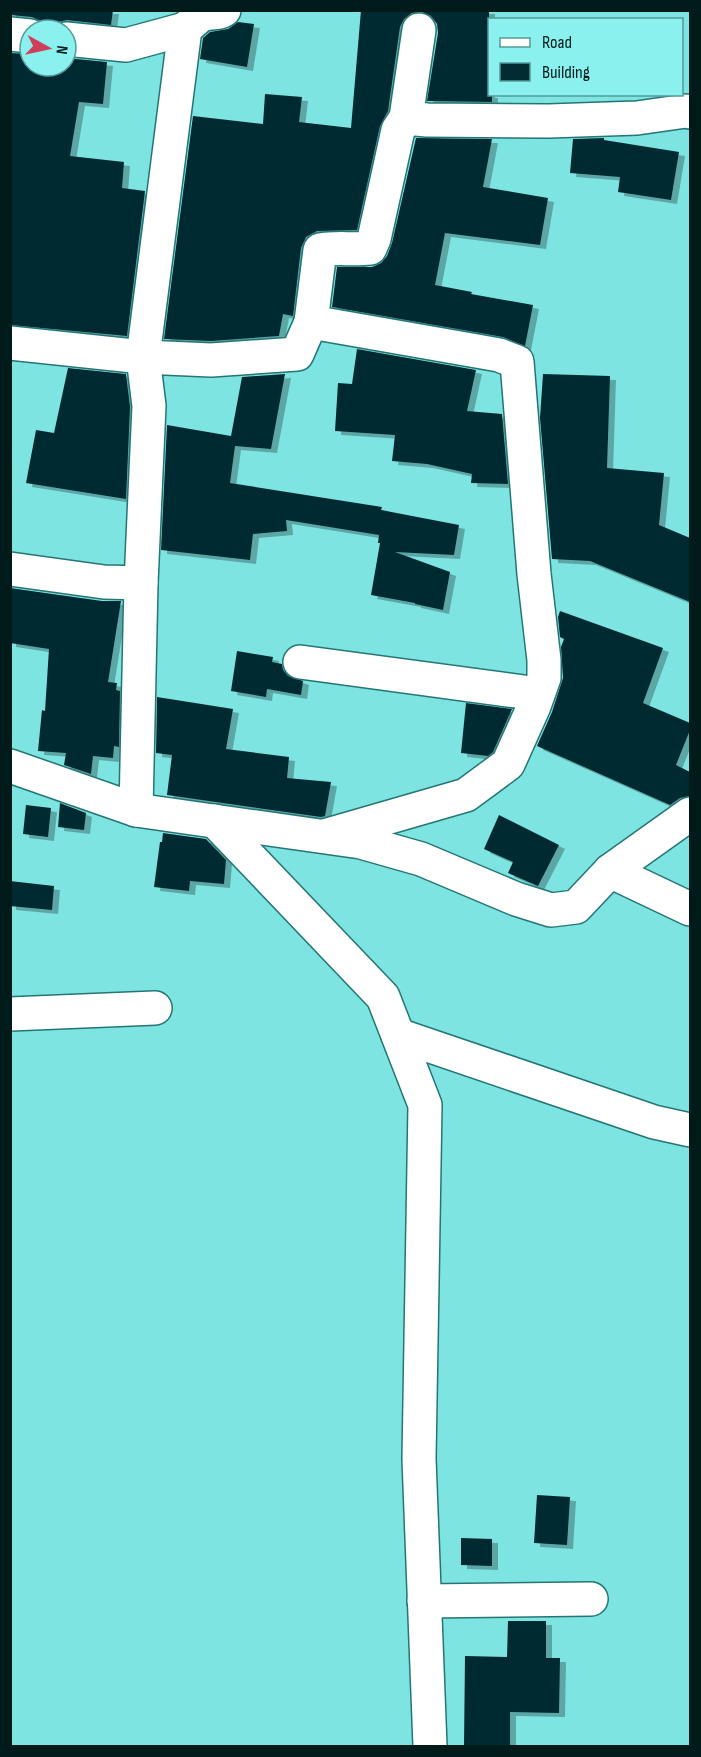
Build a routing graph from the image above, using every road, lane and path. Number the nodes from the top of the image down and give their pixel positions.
1 (224, 10) edge
2 (185, 29) junction
3 (419, 30) dead end
4 (78, 40) edge
5 (690, 112) edge
6 (406, 118) junction
7 (311, 322) junction
8 (10, 343) edge
9 (143, 357) junction
10 (10, 569) edge
11 (141, 584) junction
12 (300, 662) dead end
13 (538, 694) junction
14 (10, 766) edge
15 (136, 810) junction
16 (690, 814) edge
17 (215, 821) junction
18 (324, 836) junction
19 (610, 871) junction
20 (690, 909) edge
21 (155, 1008) dead end
22 (10, 1014) edge
23 (398, 1035) junction
24 (690, 1130) edge
25 (591, 1599) dead end
26 (424, 1601) junction
27 (430, 1746) edge

1 - 2 street
2 - 4 street
2 - 9 street
3 - 6 street
5 - 6 street
6 - 7 street
7 - 9 street
7 - 13 street
8 - 9 street
9 - 11 street
10 - 11 street
11 - 15 street
12 - 13 street
13 - 18 street
14 - 15 street
15 - 17 street
16 - 19 street
17 - 18 street
17 - 23 street
18 - 19 street
19 - 20 street
21 - 22 street
23 - 24 street
23 - 26 street
25 - 26 street
26 - 27 street

